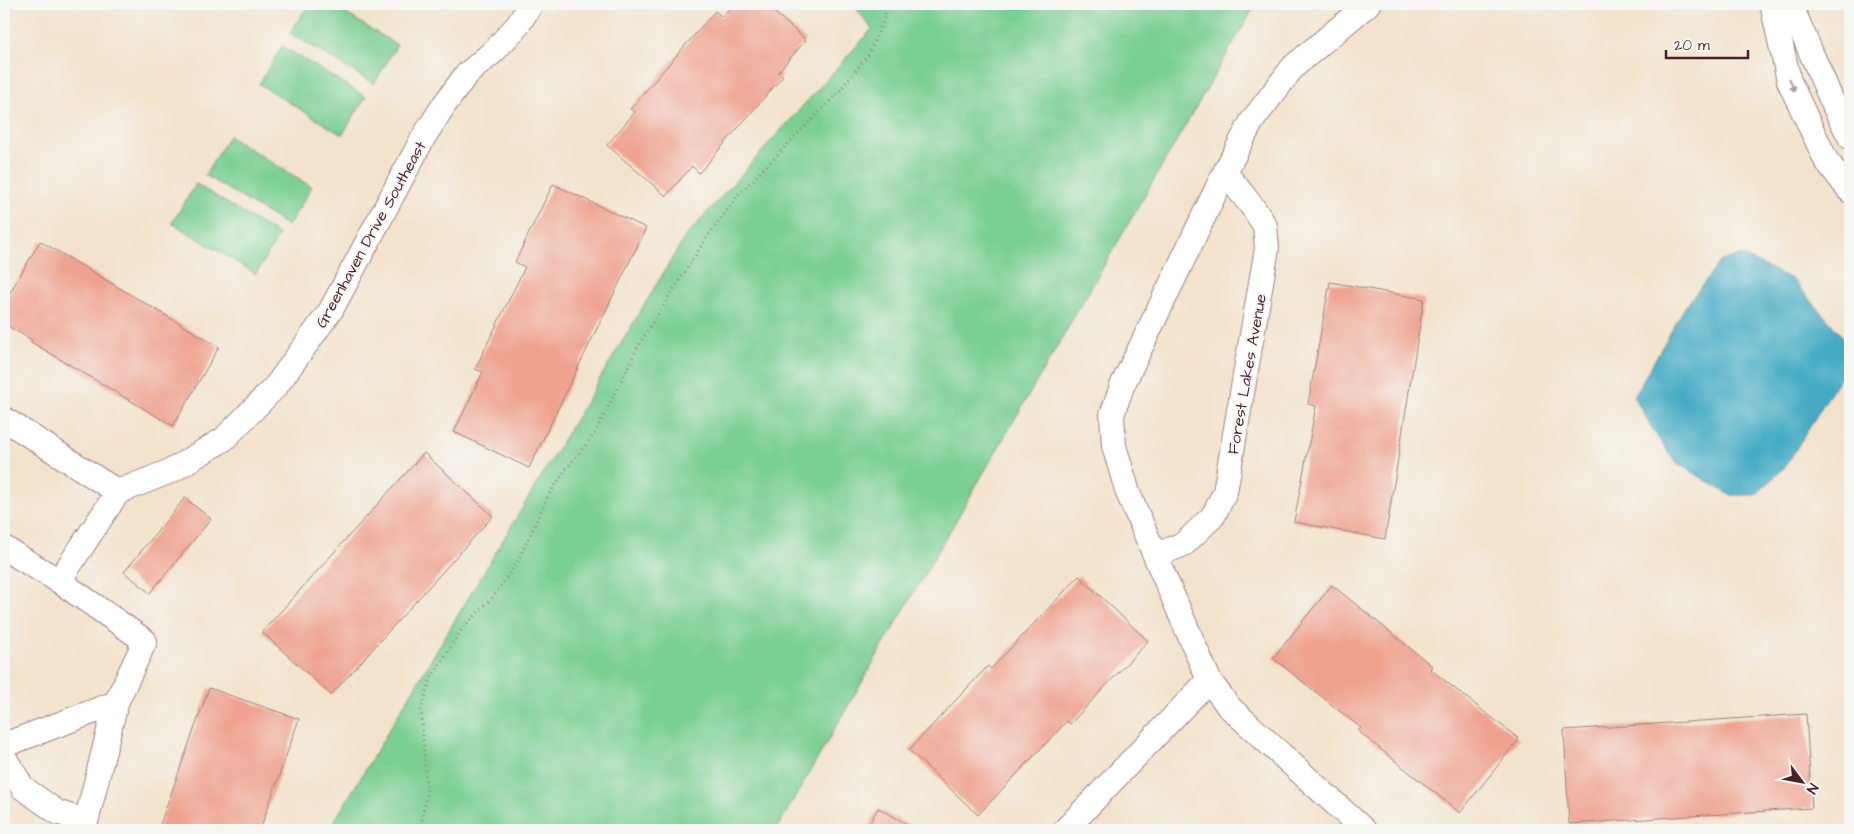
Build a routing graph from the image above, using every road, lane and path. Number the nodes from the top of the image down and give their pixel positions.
1 (531, 4) edge
2 (887, 4) edge
3 (1368, 4) edge
4 (1772, 4) edge
5 (1790, 4) edge
6 (1850, 137) edge
7 (1225, 172) junction
8 (1850, 192) edge
9 (4, 419) edge
10 (118, 492) junction
11 (4, 548) edge
12 (1156, 555) junction
13 (59, 581) junction
14 (1209, 680) junction
15 (116, 703) junction
16 (4, 745) edge
17 (4, 757) edge
18 (420, 830) edge
19 (1065, 830) edge
20 (1364, 830) edge

1 - 10 street, Greenhaven Drive Southeast
2 - 18 path
3 - 7 street
4 -> 8 street
5 - 6 street
7 - 12 street
7 - 12 street, Forest Lakes Avenue
9 - 10 street
10 - 13 street
11 - 13 street
12 - 14 street
13 - 15 street
14 - 19 street
14 - 20 street
15 - 16 street
15 - 17 street

